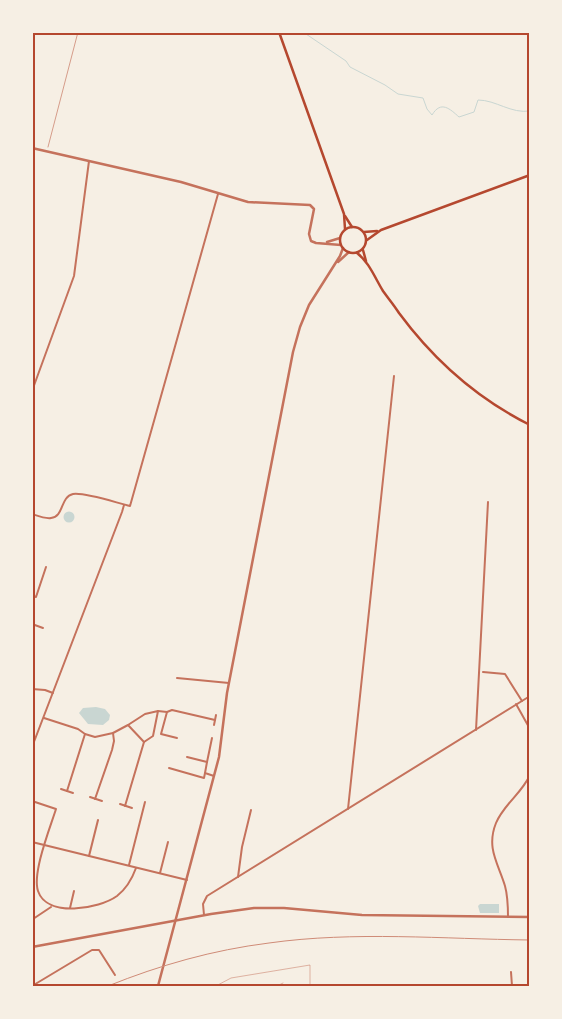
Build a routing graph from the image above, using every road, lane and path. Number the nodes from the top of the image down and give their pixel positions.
1 (78, 32) edge
2 (279, 32) edge
3 (32, 148) edge
4 (47, 151) junction
5 (89, 161) junction
6 (530, 175) edge
7 (218, 194) junction
8 (344, 214) junction
9 (352, 227) junction
10 (345, 230) junction
11 (381, 230) junction
12 (364, 232) junction
13 (340, 238) junction
14 (367, 240) junction
15 (318, 244) junction
16 (342, 246) junction
17 (363, 249) junction
18 (349, 252) junction
19 (357, 253) junction
20 (333, 267) junction
21 (369, 267) junction
22 (394, 376) dead end
23 (32, 391) edge
24 (530, 426) edge
25 (488, 502) dead end
26 (124, 505) junction
27 (32, 514) edge
28 (46, 567) dead end
29 (32, 596) edge
30 (32, 624) edge
31 (43, 628) dead end
32 (483, 672) dead end
33 (177, 678) dead end
34 (229, 683) junction
35 (32, 689) edge
36 (53, 693) junction
37 (530, 696) edge
38 (522, 701) junction
39 (516, 704) junction
40 (158, 711) junction
41 (167, 712) junction
42 (216, 715) dead end
43 (44, 718) junction
44 (215, 720) junction
45 (128, 725) junction
46 (214, 725) dead end
47 (530, 728) edge
48 (476, 730) junction
49 (113, 733) junction
50 (85, 734) junction
51 (177, 738) dead end
52 (212, 738) dead end
53 (144, 742) junction
54 (32, 747) edge
55 (187, 757) dead end
56 (207, 762) junction
57 (169, 768) dead end
58 (205, 773) junction
59 (530, 775) edge
60 (214, 776) junction
61 (61, 789) dead end
62 (67, 791) junction
63 (72, 793) dead end
64 (90, 797) dead end
65 (95, 798) junction
66 (102, 801) dead end
67 (34, 802) dead end
68 (145, 802) dead end
69 (120, 804) dead end
70 (125, 806) junction
71 (132, 808) dead end
72 (348, 808) junction
73 (250, 810) dead end
74 (98, 820) dead end
75 (32, 842) edge
76 (168, 842) dead end
77 (44, 845) junction
78 (89, 856) junction
79 (129, 866) junction
80 (136, 868) junction
81 (160, 873) junction
82 (238, 877) junction
83 (187, 880) junction
84 (74, 891) dead end
85 (51, 906) junction
86 (70, 908) junction
87 (204, 915) junction
88 (508, 917) junction
89 (530, 918) edge
90 (32, 919) edge
91 (176, 920) junction
92 (32, 947) edge
93 (511, 972) dead end
94 (115, 975) dead end
95 (283, 983) dead end
96 (32, 986) edge
97 (158, 986) edge
98 (216, 986) edge
99 (277, 986) edge
100 (310, 986) edge
101 (512, 986) edge

1 - 4 path
2 - 8 main road
3 - 4 street
4 - 5 street
5 - 7 street
5 - 23 street
6 - 11 main road
7 - 15 street
7 - 26 street
8 - 9 main road
8 - 10 main road
9 - 10 main road
9 - 12 main road
10 - 13 main road
11 - 12 main road
11 - 14 main road
12 - 14 main road
13 - 15 street
13 - 16 main road
14 - 17 main road
15 - 16 street
16 - 18 main road
16 - 20 street
17 - 19 main road
17 - 21 main road
18 - 19 main road
18 - 20 street
19 - 21 main road
20 - 34 street
21 - 24 main road
22 - 72 street
25 - 48 street
26 - 27 street
26 - 36 street
28 - 29 street
30 - 31 street
32 - 38 street
33 - 34 street
34 - 60 street
35 - 36 street
36 - 43 street
37 - 38 street
38 - 39 street
39 - 47 street
39 - 48 street
40 - 41 street
40 - 45 street
40 - 53 street
41 - 44 street
41 - 51 street
42 - 44 street
43 - 50 street
43 - 54 street
44 - 46 street
45 - 49 street
45 - 53 street
48 - 72 street
49 - 50 street
49 - 65 street
50 - 62 street
52 - 56 street
53 - 70 street
55 - 56 street
56 - 58 street
57 - 58 street
58 - 60 street
59 - 88 street
60 - 83 street
61 - 62 street
62 - 63 street
64 - 65 street
65 - 66 street
67 - 77 street
68 - 79 street
69 - 70 street
70 - 71 street
72 - 82 street
73 - 82 street
74 - 78 street
75 - 77 street
76 - 81 street
77 - 78 street
77 - 85 street
78 - 79 street
79 - 80 street
80 - 81 street
80 - 86 street
81 - 83 street
82 - 87 street
83 - 91 street
84 - 86 street
85 - 86 street
85 - 90 street
87 - 88 street
87 - 91 street
88 - 89 street
91 - 92 street
91 - 97 street
93 - 101 street
94 - 96 street
95 - 99 lane
98 - 100 lane

